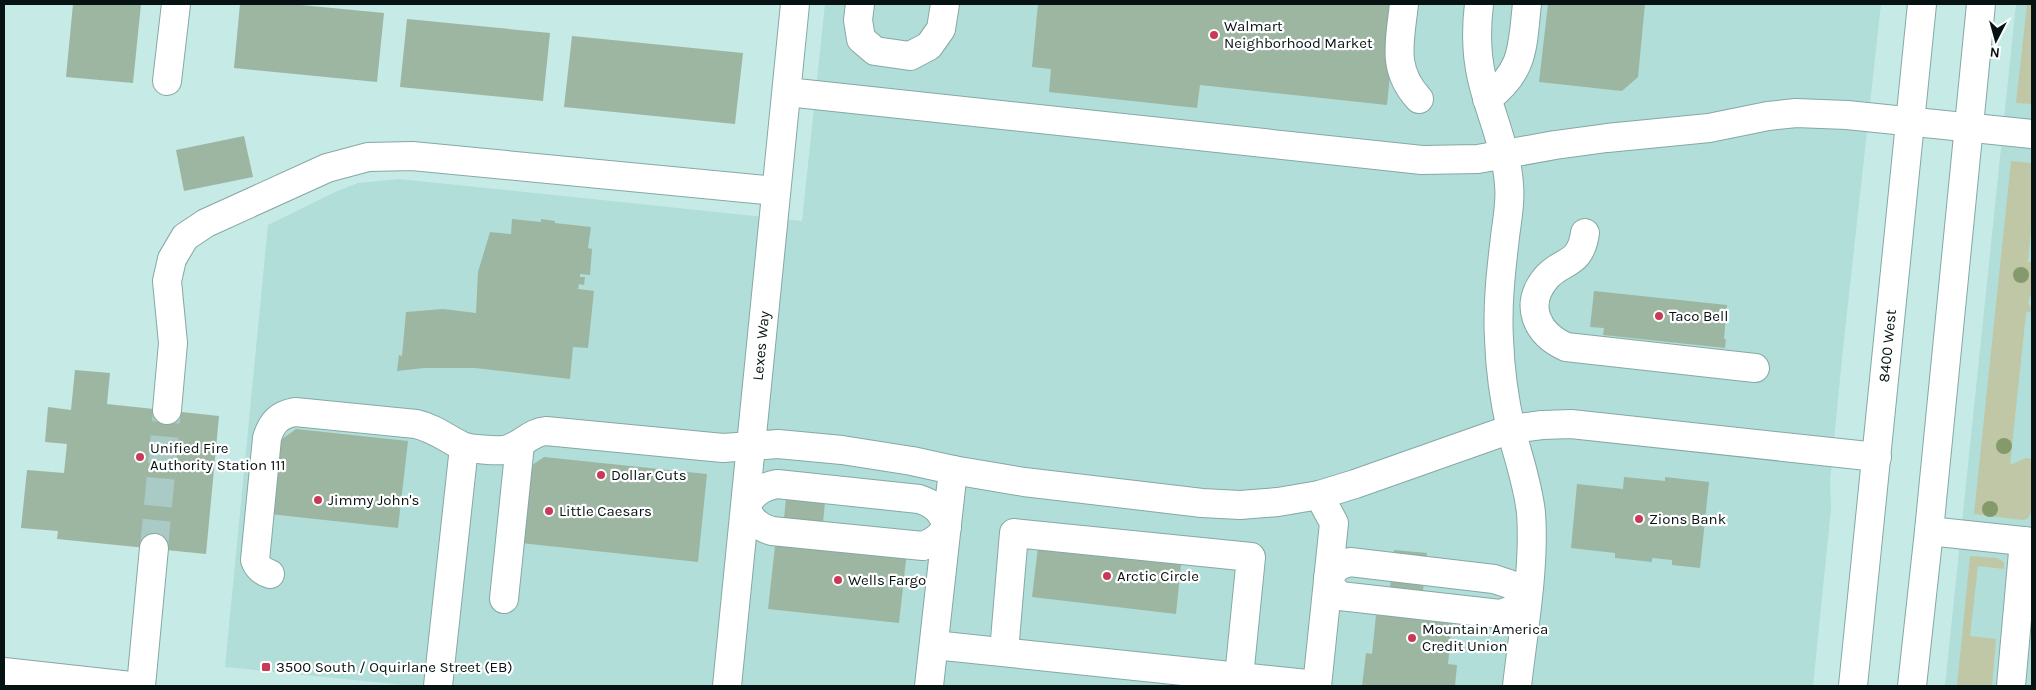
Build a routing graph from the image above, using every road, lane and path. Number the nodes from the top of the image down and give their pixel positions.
1 (176, 4) edge
2 (795, 4) edge
3 (945, 4) edge
4 (1404, 4) edge
5 (1479, 4) edge
6 (1527, 4) edge
7 (1922, 4) edge
8 (1980, 4) edge
9 (859, 12) edge
10 (167, 81) dead end
11 (786, 92) junction
12 (1419, 99) dead end
13 (1488, 99) junction
14 (1911, 122) junction
15 (1968, 127) junction
16 (2032, 134) edge
17 (1504, 156) junction
18 (776, 192) junction
19 (1586, 233) dead end
20 (1755, 368) dead end
21 (167, 410) tunnel mouth
22 (1511, 429) junction
23 (520, 444) junction
24 (752, 446) junction
25 (464, 447) junction
26 (1877, 457) junction
27 (952, 470) junction
28 (1319, 495) junction
29 (746, 506) junction
30 (946, 527) junction
31 (1929, 530) junction
32 (2028, 541) edge
33 (154, 548) tunnel mouth
34 (270, 574) dead end
35 (1328, 578) junction
36 (504, 599) dead end
37 (1526, 601) junction
38 (934, 645) junction
39 (1004, 652) junction
40 (4, 672) edge
41 (1239, 677) junction
42 (1317, 685) edge
43 (131, 686) edge
44 (141, 686) edge
45 (438, 686) edge
46 (727, 686) edge
47 (929, 686) edge
48 (1517, 686) edge
49 (1853, 686) edge
50 (1912, 686) edge
51 (2011, 686) edge

1 - 10 main road
2 - 11 main road, Lexes Way
3 - 9 main road
4 - 12 main road
5 - 13 main road
6 - 13 main road
7 - 14 main road, 8400 West
8 - 15 main road
11 - 17 main road
11 - 18 main road, Lexes Way
13 - 17 main road
14 - 15 main road
14 - 17 main road
14 - 26 main road, 8400 West
15 - 16 main road
15 - 31 main road
17 - 22 main road
18 - 21 main road
18 - 24 main road, Lexes Way
19 - 20 main road
22 - 26 main road
22 - 28 main road
22 - 37 main road
23 - 24 main road
23 - 25 main road
23 - 36 main road
24 - 27 main road
24 - 29 main road, Lexes Way
25 - 34 main road
25 - 45 main road
26 - 49 main road, 8400 West
27 - 28 main road
27 - 30 main road
28 - 35 main road
29 - 30 main road
29 - 30 main road
29 - 46 main road, Lexes Way
30 - 38 main road
31 - 32 main road
31 - 50 main road
32 - 51 main road
33 - 44 main road
35 - 37 main road
35 - 37 main road
35 - 42 main road
37 - 48 main road
38 - 39 main road
38 - 47 main road
39 - 41 main road
39 - 41 main road
40 - 43 main road
41 - 42 main road

